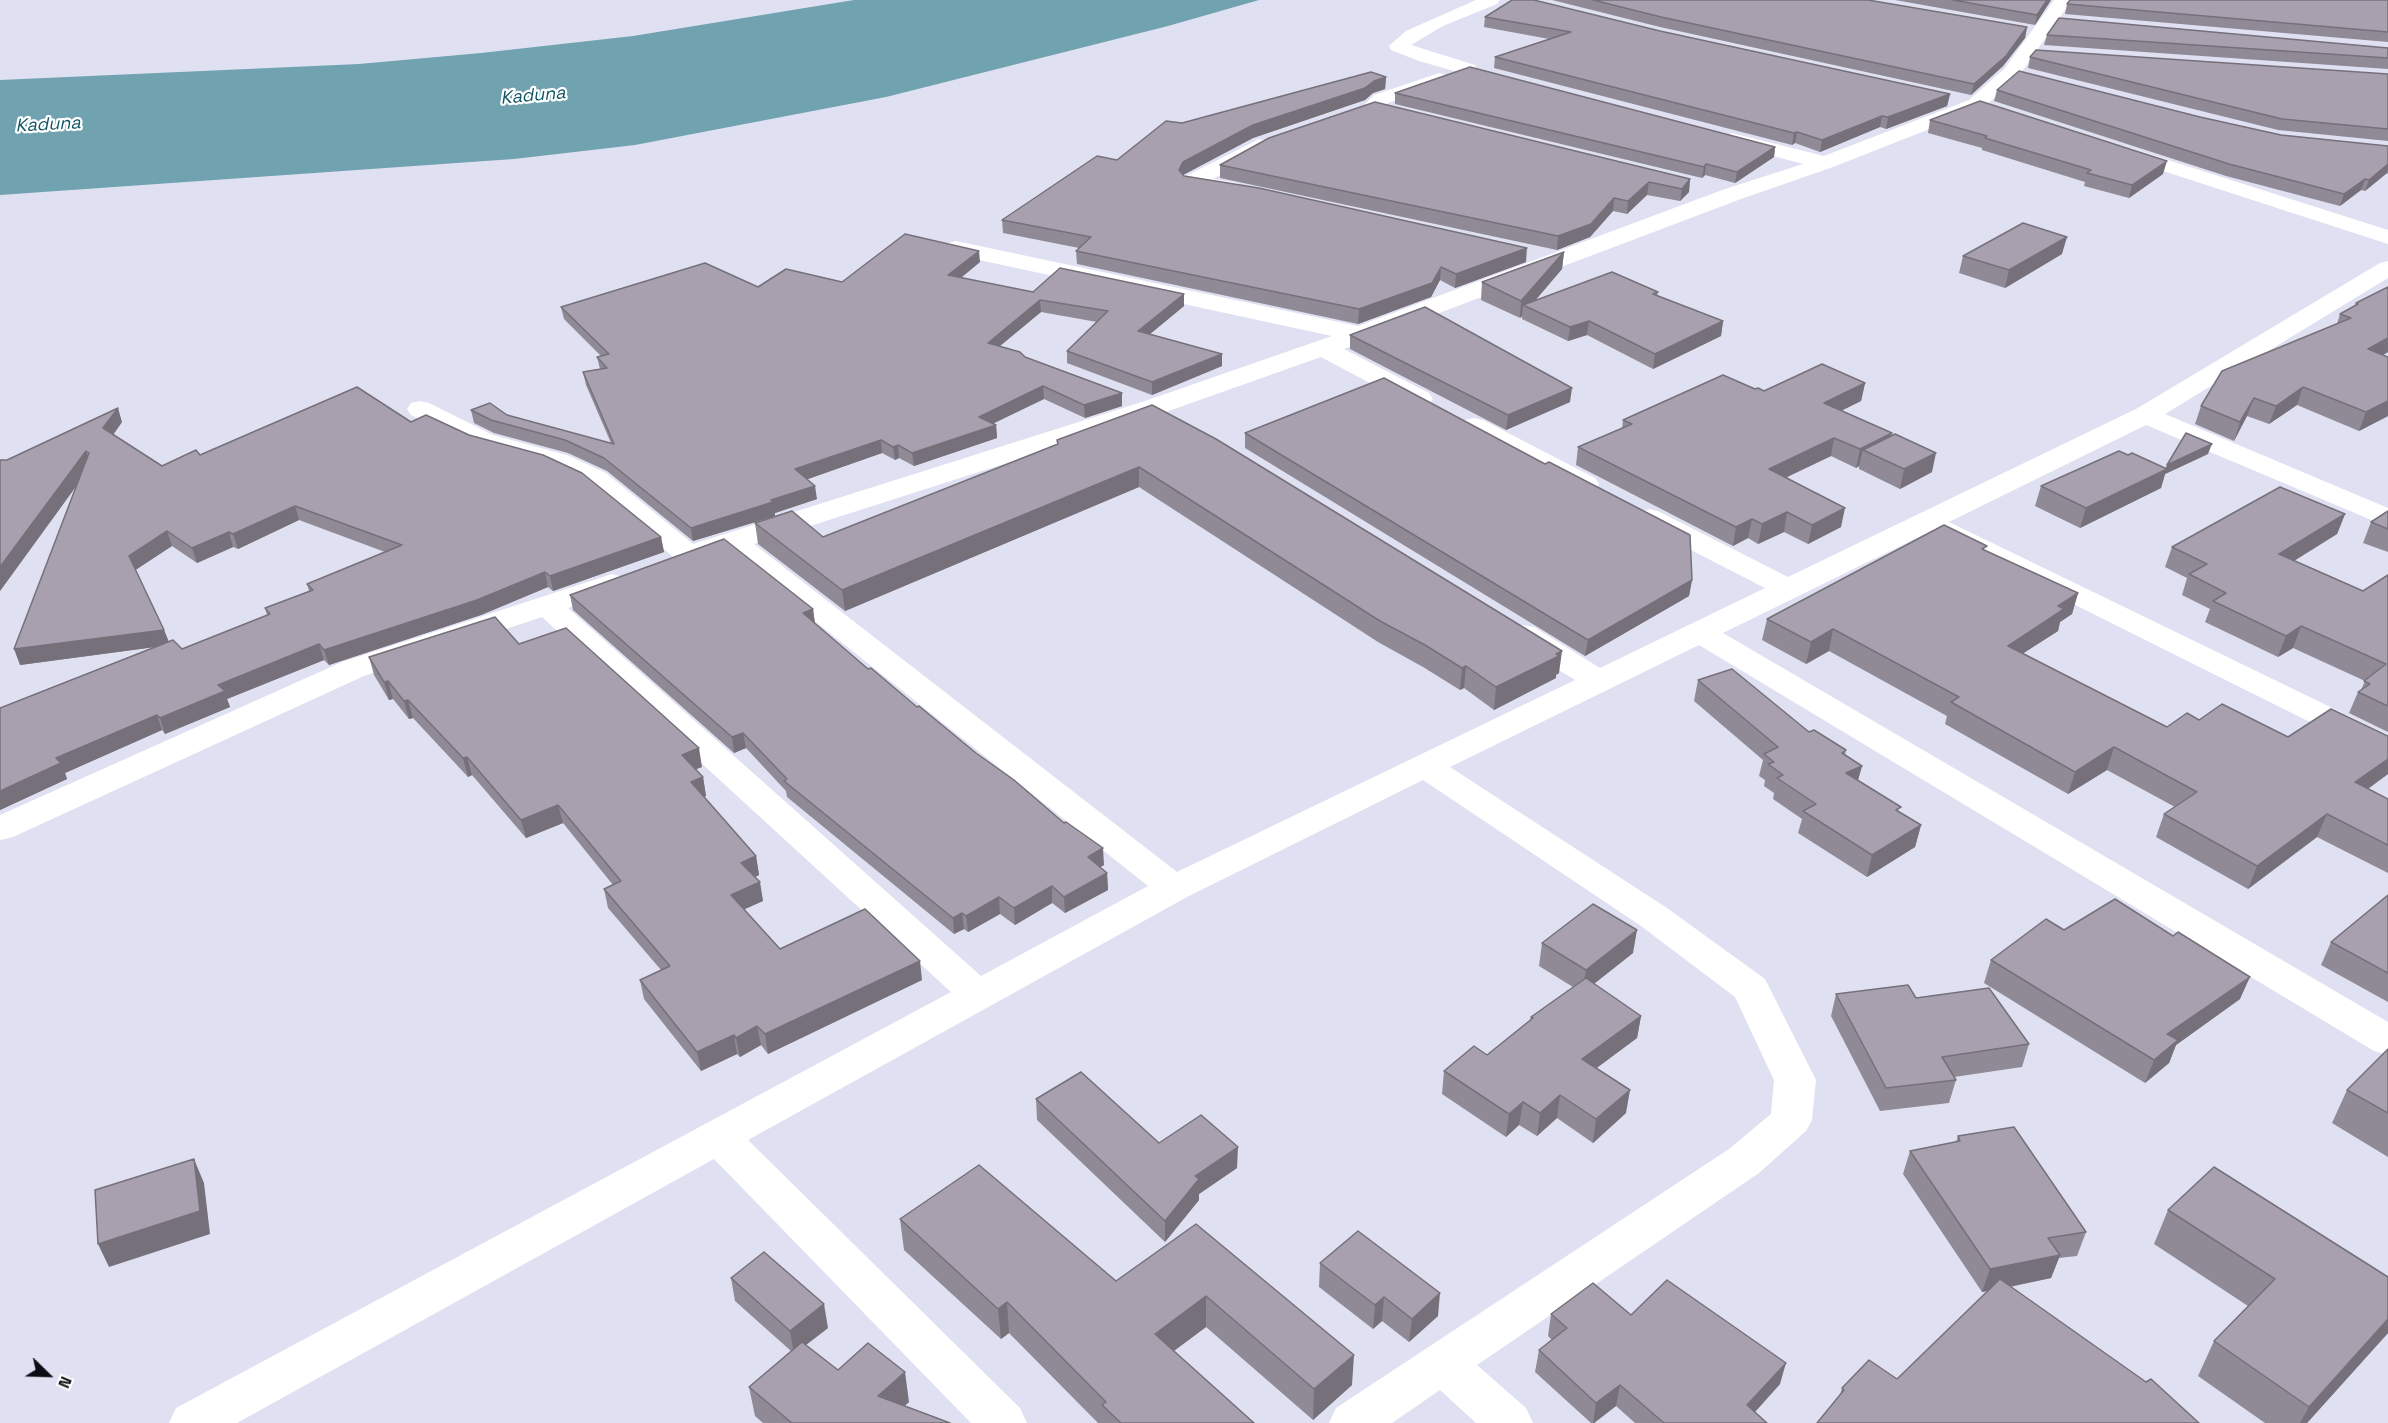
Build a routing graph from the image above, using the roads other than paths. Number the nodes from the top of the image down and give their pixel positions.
1 (1491, 0) edge
2 (2062, 0) edge
3 (2073, 22) edge
4 (2033, 48) junction
5 (1468, 69) junction
6 (1488, 75) edge
7 (1942, 96) edge
8 (1373, 106) junction
9 (1987, 108) junction
10 (1350, 114) edge
11 (1404, 114) edge
12 (1710, 133) edge
13 (1272, 140) edge
14 (2099, 144) edge
15 (1826, 163) junction
16 (1699, 186) dead end
17 (1248, 191) edge
18 (1733, 194) junction
19 (2388, 237) edge
20 (956, 248) edge
21 (1527, 252) edge
22 (1562, 260) junction
23 (2388, 268) edge
24 (1358, 334) junction
25 (1323, 348) junction
26 (1122, 395) edge
27 (1154, 407) junction
28 (420, 409) dead end
29 (2145, 415) junction
30 (1184, 426) edge
31 (2388, 518) edge
32 (1929, 521) junction
33 (731, 540) junction
34 (633, 575) edge
35 (1789, 590) junction
36 (548, 606) junction
37 (1499, 619) edge
38 (1700, 632) junction
39 (1601, 682) junction
40 (2388, 748) edge
41 (1425, 766) junction
42 (0, 829) edge
43 (1174, 888) junction
44 (978, 995) junction
45 (2388, 1041) edge
46 (719, 1137) junction
47 (1442, 1363) junction
48 (193, 1423) edge
49 (1003, 1423) edge
50 (1353, 1423) edge
51 (1509, 1423) edge

1 - 5 street
2 - 4 street
3 - 4 street
4 - 9 street
5 - 6 street
5 - 8 street
7 - 9 street
8 - 10 street
8 - 11 street
9 - 15 street
12 - 15 street
13 - 17 street
14 - 19 street
15 - 18 street
16 - 18 street
18 - 22 street
20 - 24 street
21 - 22 street
22 - 24 street
23 - 29 street
24 - 25 street
25 - 27 street
25 - 35 street
26 - 27 street
27 - 30 street
27 - 33 street
28 - 33 street
29 - 31 street
29 - 32 street
32 - 35 street
32 - 40 street
33 - 43 street
34 - 36 street
35 - 38 street
36 - 42 street
36 - 44 street
37 - 39 street
38 - 39 street
38 - 45 street
39 - 41 street
41 - 43 street
41 - 47 street
43 - 44 street
44 - 46 street
46 - 48 street
46 - 49 street
47 - 50 street
47 - 51 street

